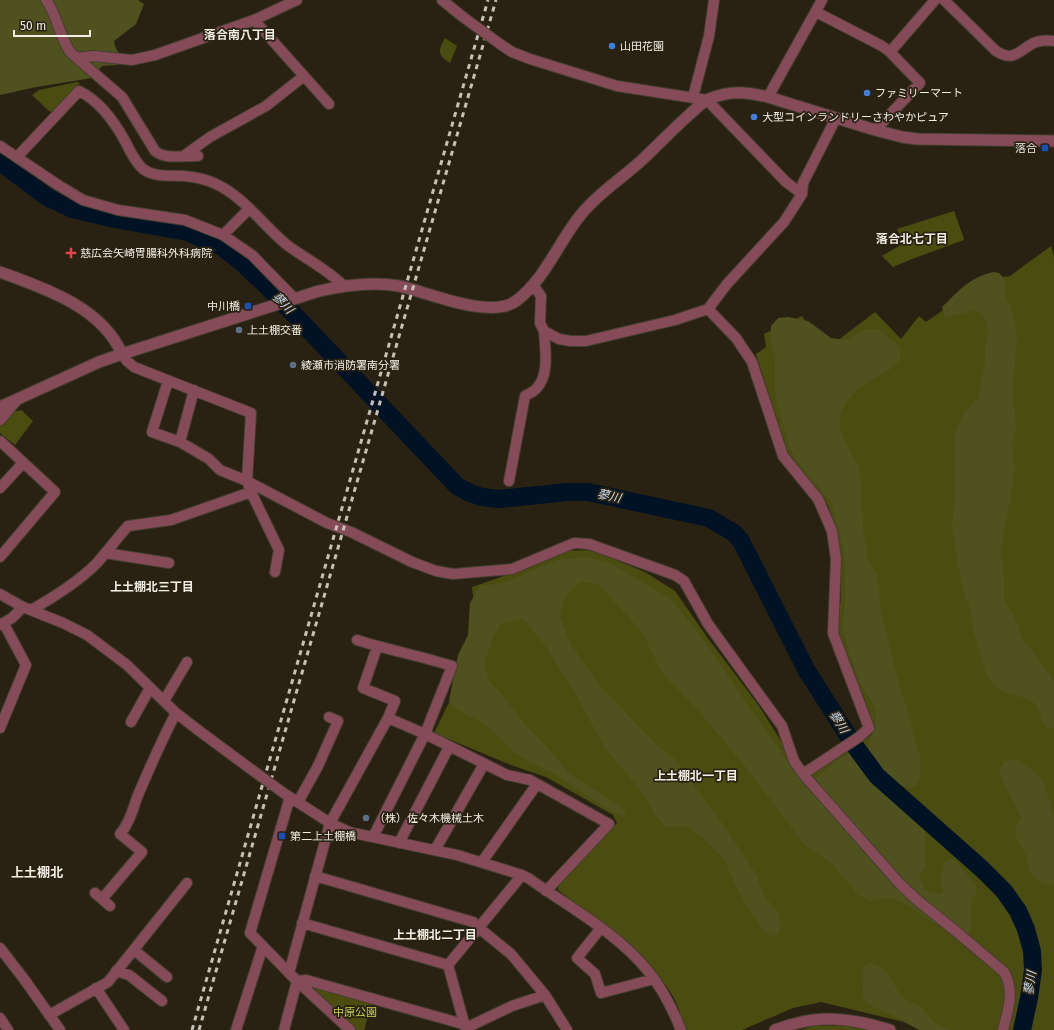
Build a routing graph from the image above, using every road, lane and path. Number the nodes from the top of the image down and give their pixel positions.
1 (46, 0) edge
2 (297, 0) edge
3 (442, 0) edge
4 (714, 0) edge
5 (822, 0) edge
6 (935, 0) edge
7 (944, 0) edge
8 (816, 12) junction
9 (254, 20) junction
10 (1054, 41) edge
11 (890, 52) junction
12 (77, 58) junction
13 (304, 76) junction
14 (693, 97) junction
15 (768, 97) junction
16 (707, 100) junction
17 (328, 104) dead end
18 (836, 118) junction
19 (875, 130) junction
20 (1054, 141) edge
21 (0, 146) edge
22 (185, 155) junction
23 (198, 156) dead end
24 (17, 157) junction
25 (802, 194) junction
26 (249, 209) junction
27 (223, 235) junction
28 (0, 272) edge
29 (534, 285) junction
30 (344, 286) junction
31 (293, 299) junction
32 (708, 309) junction
33 (544, 331) junction
34 (122, 354) junction
35 (168, 381) junction
36 (194, 390) junction
37 (17, 400) junction
38 (0, 407) edge
39 (0, 420) edge
40 (0, 441) edge
41 (180, 442) junction
42 (23, 463) junction
43 (247, 481) junction
44 (509, 481) dead end
45 (0, 488) edge
46 (251, 492) junction
47 (105, 553) junction
48 (0, 557) edge
49 (170, 563) dead end
50 (275, 572) dead end
51 (0, 594) edge
52 (27, 609) junction
53 (2, 624) edge
54 (357, 640) dead end
55 (378, 647) junction
56 (187, 662) dead end
57 (150, 688) junction
58 (164, 701) junction
59 (176, 713) junction
60 (336, 717) dead end
61 (388, 718) junction
62 (131, 722) dead end
63 (0, 728) edge
64 (425, 734) junction
65 (449, 747) junction
66 (484, 764) junction
67 (803, 774) junction
68 (537, 784) junction
69 (291, 797) junction
70 (330, 823) junction
71 (373, 837) junction
72 (400, 843) junction
73 (435, 850) junction
74 (482, 862) junction
75 (522, 875) junction
76 (315, 876) junction
77 (187, 883) dead end
78 (546, 891) junction
79 (103, 900) dead end
80 (302, 924) junction
81 (479, 928) junction
82 (601, 928) junction
83 (263, 946) junction
84 (0, 948) edge
85 (134, 950) junction
86 (448, 965) junction
87 (116, 971) junction
88 (289, 973) junction
89 (167, 978) dead end
90 (654, 979) junction
91 (297, 981) junction
92 (96, 988) junction
93 (545, 995) junction
94 (162, 1001) dead end
95 (49, 1015) junction
96 (0, 1018) edge
97 (339, 1019) junction
98 (466, 1028) edge
99 (8, 1030) edge
100 (60, 1030) edge
101 (124, 1030) edge
102 (236, 1030) edge
103 (284, 1030) edge
104 (335, 1030) edge
105 (350, 1030) edge
106 (567, 1030) edge
107 (681, 1030) edge
108 (775, 1030) edge
109 (890, 1030) edge
110 (1003, 1030) edge

1 - 12 street
2 - 9 street
3 - 14 street, bridge
4 - 14 street
5 - 8 street
6 - 11 street
7 - 10 street
8 - 11 street
8 - 15 street
9 - 12 street
9 - 13 street
11 - 19 street
12 - 22 street
13 - 17 street
13 - 22 street
14 - 16 street
15 - 16 street
15 - 18 street
16 - 25 street
16 - 29 street
18 - 19 street
18 - 25 street
19 - 20 street
21 - 24 street
22 - 23 street
24 - 26 street
24 - 27 street
25 - 32 street
26 - 27 street
26 - 30 street
27 - 31 street
28 - 34 street
29 - 30 street
29 - 33 street
30 - 31 street
31 - 34 street
32 - 33 street
32 - 67 street
33 - 44 street
34 - 35 street
34 - 37 street
35 - 36 street
35 - 41 street
36 - 41 street
36 - 43 street
37 - 38 street
37 - 39 street
40 - 42 street
41 - 43 street
42 - 45 street
42 - 48 street
43 - 46 street
43 - 67 street
46 - 47 street
46 - 50 street
47 - 49 street
47 - 52 street
51 - 52 street
52 - 53 street
52 - 57 street
53 - 63 street
54 - 55 street
55 - 61 street
55 - 64 street
56 - 58 street
57 - 58 street
57 - 62 street
58 - 59 street
59 - 69 street, bridge
59 - 79 street
60 - 69 street
61 - 64 street
61 - 70 street
64 - 65 street
64 - 71 street
65 - 66 street
65 - 72 street
66 - 68 street
66 - 73 street
67 - 110 street
68 - 74 street
68 - 78 street
69 - 70 street
69 - 83 street
70 - 71 street
70 - 76 street
71 - 72 street
72 - 73 street
73 - 74 street
74 - 75 street
75 - 78 street
75 - 81 street
76 - 80 street
76 - 81 street
77 - 85 street
78 - 82 street
80 - 86 street
80 - 88 street
81 - 86 street
81 - 93 street
82 - 90 street
82 - 90 street
83 - 88 street
83 - 102 street
84 - 95 street
85 - 87 street
85 - 89 street
86 - 98 street
87 - 92 street
87 - 94 street
88 - 91 street
90 - 107 street
91 - 97 street
91 - 98 street
91 - 103 street
92 - 95 street
92 - 101 street
93 - 98 street
93 - 106 street
95 - 100 street
96 - 99 street
97 - 104 street
97 - 105 street
108 - 109 street

